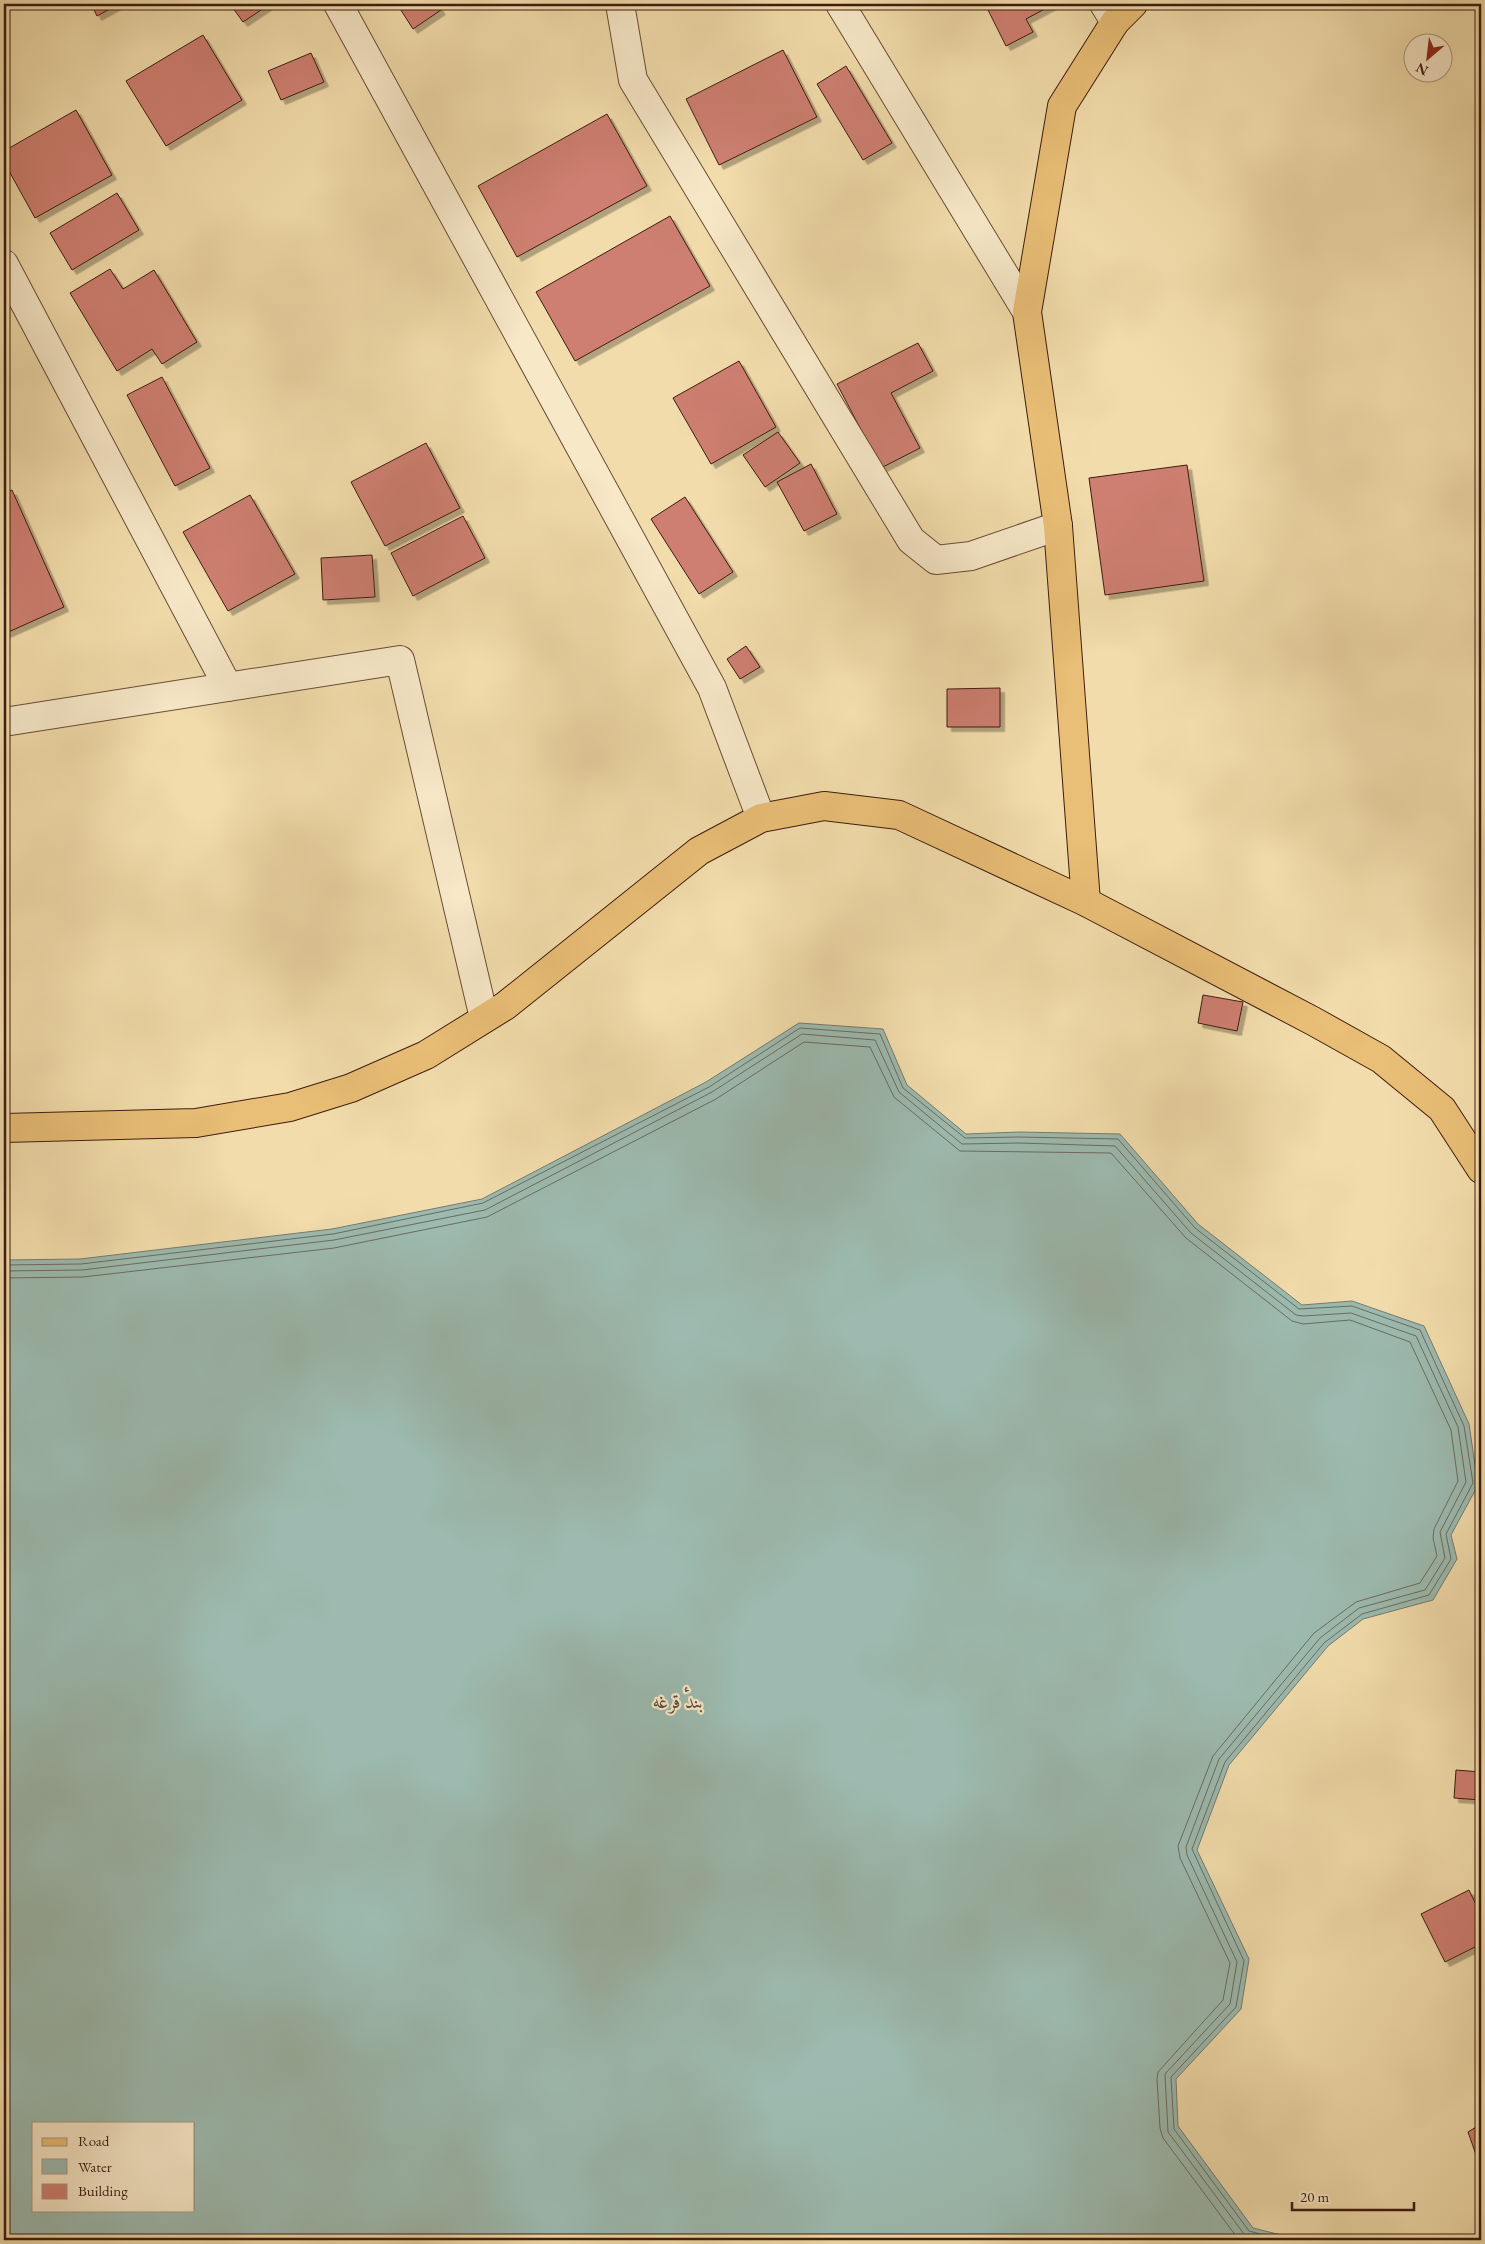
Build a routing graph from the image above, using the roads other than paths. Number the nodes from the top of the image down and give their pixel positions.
1 (338, 4) edge
2 (620, 4) edge
3 (840, 4) edge
4 (1117, 10) edge
5 (4, 264) edge
6 (1027, 312) junction
7 (1058, 526) junction
8 (228, 687) junction
9 (4, 722) edge
10 (762, 818) junction
11 (1086, 902) junction
12 (484, 1018) junction
13 (4, 1128) edge
14 (1481, 1169) edge

1 - 10 street
2 - 7 street
3 - 6 street
4 - 6 main road
5 - 8 street
6 - 7 main road
7 - 11 main road
8 - 9 street
8 - 12 street
10 - 11 main road
10 - 12 main road
11 - 14 main road
12 - 13 main road

